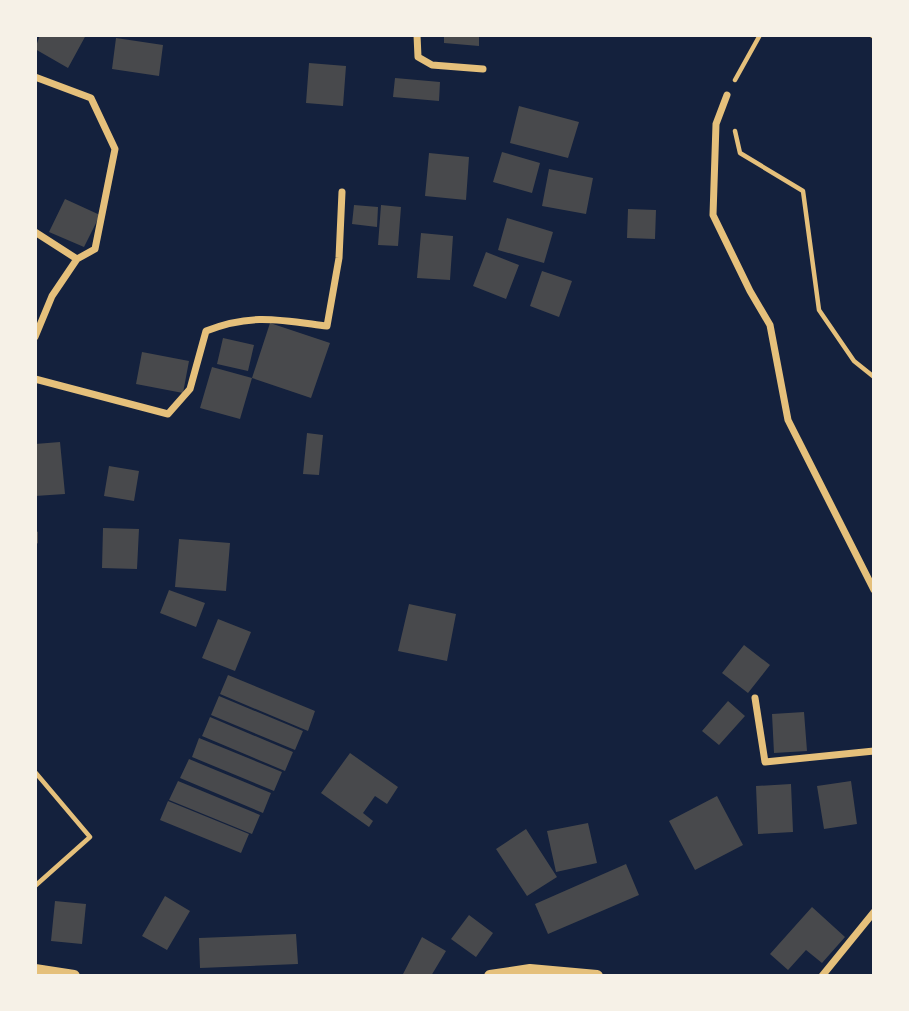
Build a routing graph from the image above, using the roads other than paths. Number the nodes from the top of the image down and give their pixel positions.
1 (417, 35) edge
2 (483, 68) dead end
3 (35, 77) edge
4 (727, 95) road end
5 (342, 192) dead end
6 (35, 232) edge
7 (78, 259) junction
8 (35, 337) edge
9 (35, 379) edge
10 (874, 590) edge
11 (755, 698) dead end
12 (874, 751) edge
13 (874, 912) edge
14 (35, 970) edge
15 (74, 976) edge
16 (489, 976) edge
17 (597, 976) edge
18 (822, 976) edge

1 - 2 street
3 - 7 street
4 - 10 street
5 - 9 street
6 - 7 street
7 - 8 street
11 - 12 street
13 - 18 street
14 - 15 street
16 - 17 street

